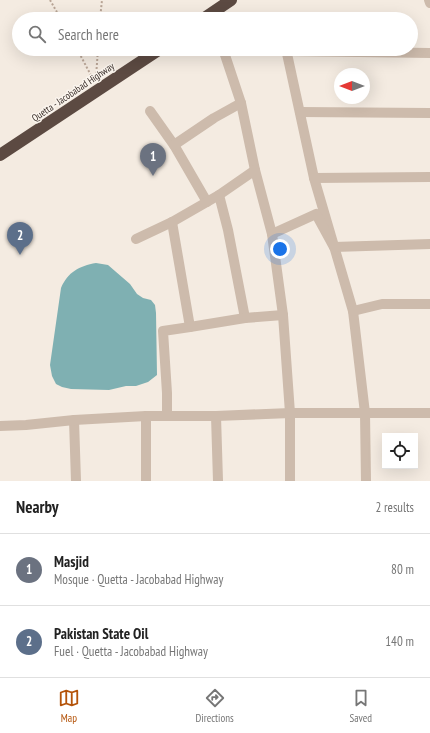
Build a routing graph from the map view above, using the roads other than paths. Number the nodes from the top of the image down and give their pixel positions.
1 (231, 0) edge
2 (429, 0) edge
3 (430, 3) edge
4 (215, 12) edge
5 (418, 54) edge
6 (430, 54) edge
7 (149, 56) edge
8 (225, 56) edge
9 (287, 56) edge
10 (241, 103) junction
11 (150, 111) dead end
12 (300, 112) junction
13 (430, 113) edge
14 (174, 145) junction
15 (0, 155) edge
16 (256, 170) junction
17 (430, 177) edge
18 (314, 178) junction
19 (219, 195) junction
20 (207, 202) junction
21 (172, 222) junction
22 (272, 234) junction
23 (136, 239) dead end
24 (430, 244) edge
25 (334, 247) junction
26 (430, 304) edge
27 (353, 311) junction
28 (283, 315) junction
29 (245, 318) junction
30 (190, 328) junction
31 (290, 413) junction
32 (365, 413) junction
33 (430, 413) edge
34 (146, 416) junction
35 (167, 416) junction
36 (216, 416) junction
37 (74, 420) junction
38 (0, 426) edge
39 (76, 481) edge
40 (146, 481) edge
41 (218, 481) edge
42 (290, 481) edge
43 (366, 481) edge

1 - 4 highway
2 - 3 street
5 - 6 street
7 - 15 highway, Quetta - Jacobabad Highway
8 - 10 street
9 - 12 street
10 - 14 street
10 - 16 street
11 - 14 street
12 - 13 street
12 - 18 street
14 - 20 street
16 - 19 street
16 - 22 street
17 - 18 street
18 - 25 street
19 - 20 street
19 - 29 street
20 - 21 street
21 - 23 street
21 - 30 street
22 - 25 street
22 - 28 street
24 - 25 street
25 - 27 street
26 - 27 street
27 - 32 street
28 - 29 street
28 - 31 street
29 - 30 street
30 - 35 street
31 - 32 street
31 - 36 street
31 - 42 street
32 - 33 street
32 - 43 street
34 - 35 street
34 - 37 street
34 - 40 street
35 - 36 street
36 - 41 street
37 - 38 street
37 - 39 street

